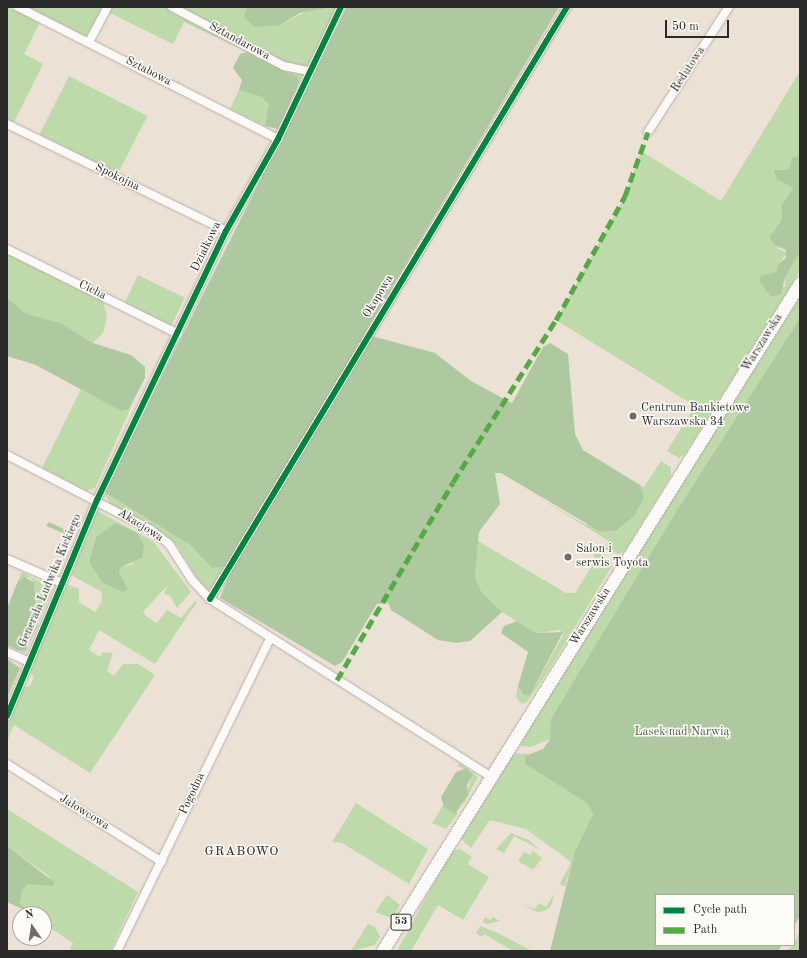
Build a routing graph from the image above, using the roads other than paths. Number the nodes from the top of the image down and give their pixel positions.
1 (18, 7) edge
2 (108, 7) edge
3 (172, 7) edge
4 (341, 7) edge
5 (567, 7) edge
6 (729, 7) edge
7 (89, 42) junction
8 (308, 71) junction
9 (7, 124) edge
10 (648, 132) dead end
11 (278, 139) junction
12 (226, 231) junction
13 (7, 249) edge
14 (800, 284) edge
15 (178, 334) junction
16 (7, 455) edge
17 (97, 500) junction
18 (7, 559) edge
19 (62, 583) junction
20 (210, 599) junction
21 (270, 638) junction
22 (7, 652) edge
23 (29, 662) junction
24 (7, 716) edge
25 (7, 764) edge
26 (490, 776) junction
27 (162, 862) junction
28 (117, 951) edge
29 (384, 951) edge

1 - 7 street, Sztabowa
2 - 7 street
3 - 8 street, Sztandarowa
4 - 8 street, Działkowa
5 - 20 street, Okopowa
6 - 10 street, Redutowa
7 - 11 street, Sztabowa
8 - 11 street, Działkowa
9 - 12 street, Spokojna
11 - 12 street, Działkowa
12 - 15 street, Działkowa
13 - 15 street, Cicha
14 - 26 main road, Warszawska / 53
15 - 17 street, Działkowa
16 - 17 street, Akacjowa
17 - 19 street, Generała Ludwika Kickiego
17 - 20 street, Akacjowa
18 - 19 street
19 - 23 street, Generała Ludwika Kickiego
20 - 21 street, Akacjowa
21 - 26 street, Akacjowa
21 - 27 street, Pogodna
22 - 23 street
23 - 24 street, Generała Ludwika Kickiego
25 - 27 street, Jałowcowa
26 - 29 main road, Warszawska / 53
27 - 28 street, Pogodna

